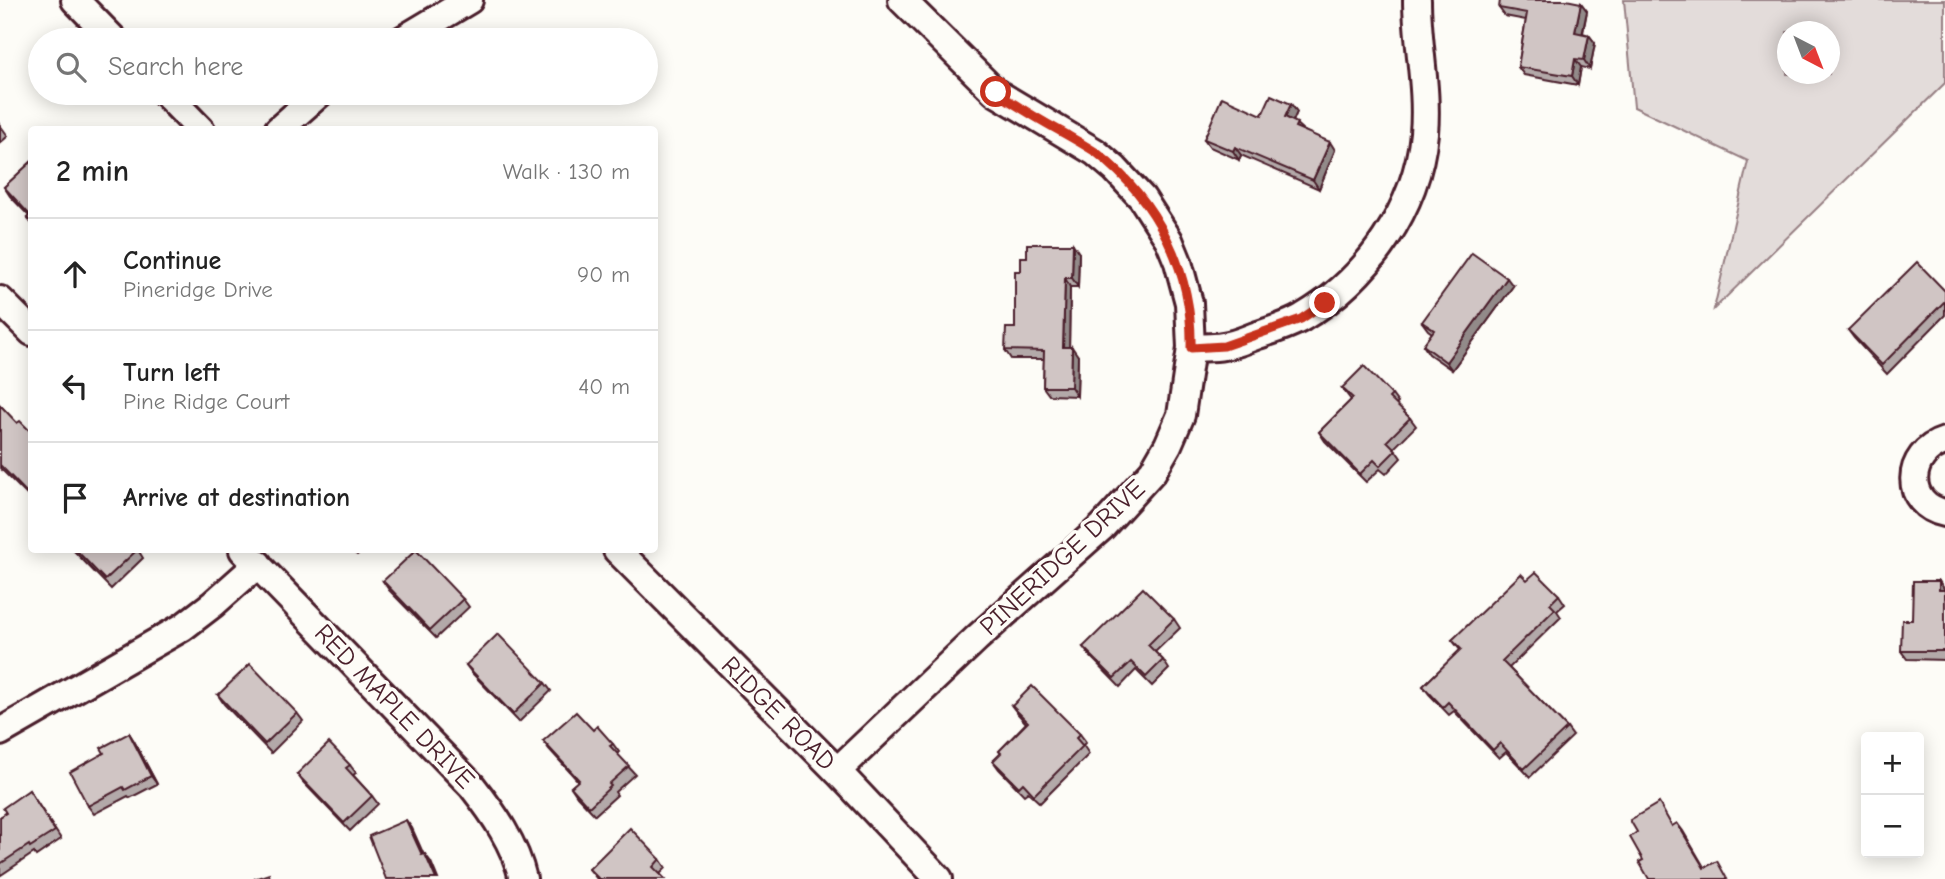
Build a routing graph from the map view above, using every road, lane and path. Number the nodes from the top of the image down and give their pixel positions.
1 (75, 0) edge
2 (469, 0) edge
3 (902, 0) edge
4 (1417, 0) edge
5 (102, 28) edge
6 (422, 28) edge
7 (177, 105) edge
8 (306, 105) edge
9 (197, 126) edge
10 (283, 126) edge
11 (0, 300) edge
12 (28, 328) edge
13 (1191, 348) junction
14 (1945, 441) edge
15 (1945, 513) edge
16 (620, 553) edge
17 (251, 557) edge
18 (0, 732) edge
19 (837, 771) junction
20 (523, 879) edge
21 (939, 879) edge

1 - 5 street
2 - 6 street
3 - 13 street, PINERIDGE DRIVE
4 - 13 street
7 - 9 street
8 - 10 street
11 - 12 street
13 - 19 street, PINERIDGE DRIVE
14 - 15 street
16 - 19 street, RIDGE ROAD
17 - 18 street
17 - 20 street, RED MAPLE DRIVE
19 - 21 street, RIDGE ROAD

